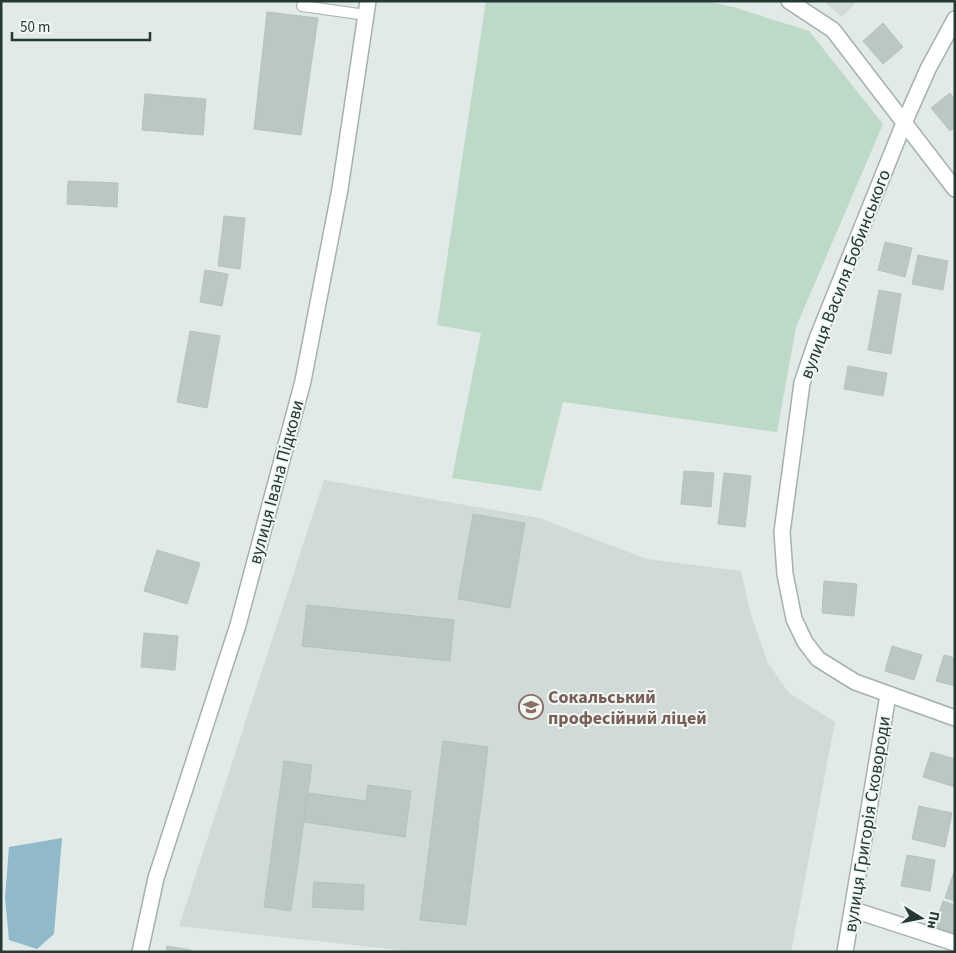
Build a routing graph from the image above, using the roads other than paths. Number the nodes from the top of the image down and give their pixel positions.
1 (789, 1) edge
2 (302, 6) dead end
3 (367, 8) edge
4 (955, 19) edge
5 (904, 123) junction
6 (955, 189) edge
7 (888, 695) junction
8 (955, 718) edge
9 (854, 910) junction
10 (955, 943) edge
11 (140, 952) edge
12 (845, 952) edge

1 - 5 street
2 - 3 lane
3 - 11 street, вулиця Івана Підкови
4 - 5 street, вулиця Василя Бобинського
5 - 6 street
5 - 7 street, вулиця Василя Бобинського
7 - 8 street, вулиця Василя Бобинського
7 - 9 street, вулиця Григорія Сковороди
9 - 10 street
9 - 12 street, вулиця Григорія Сковороди

